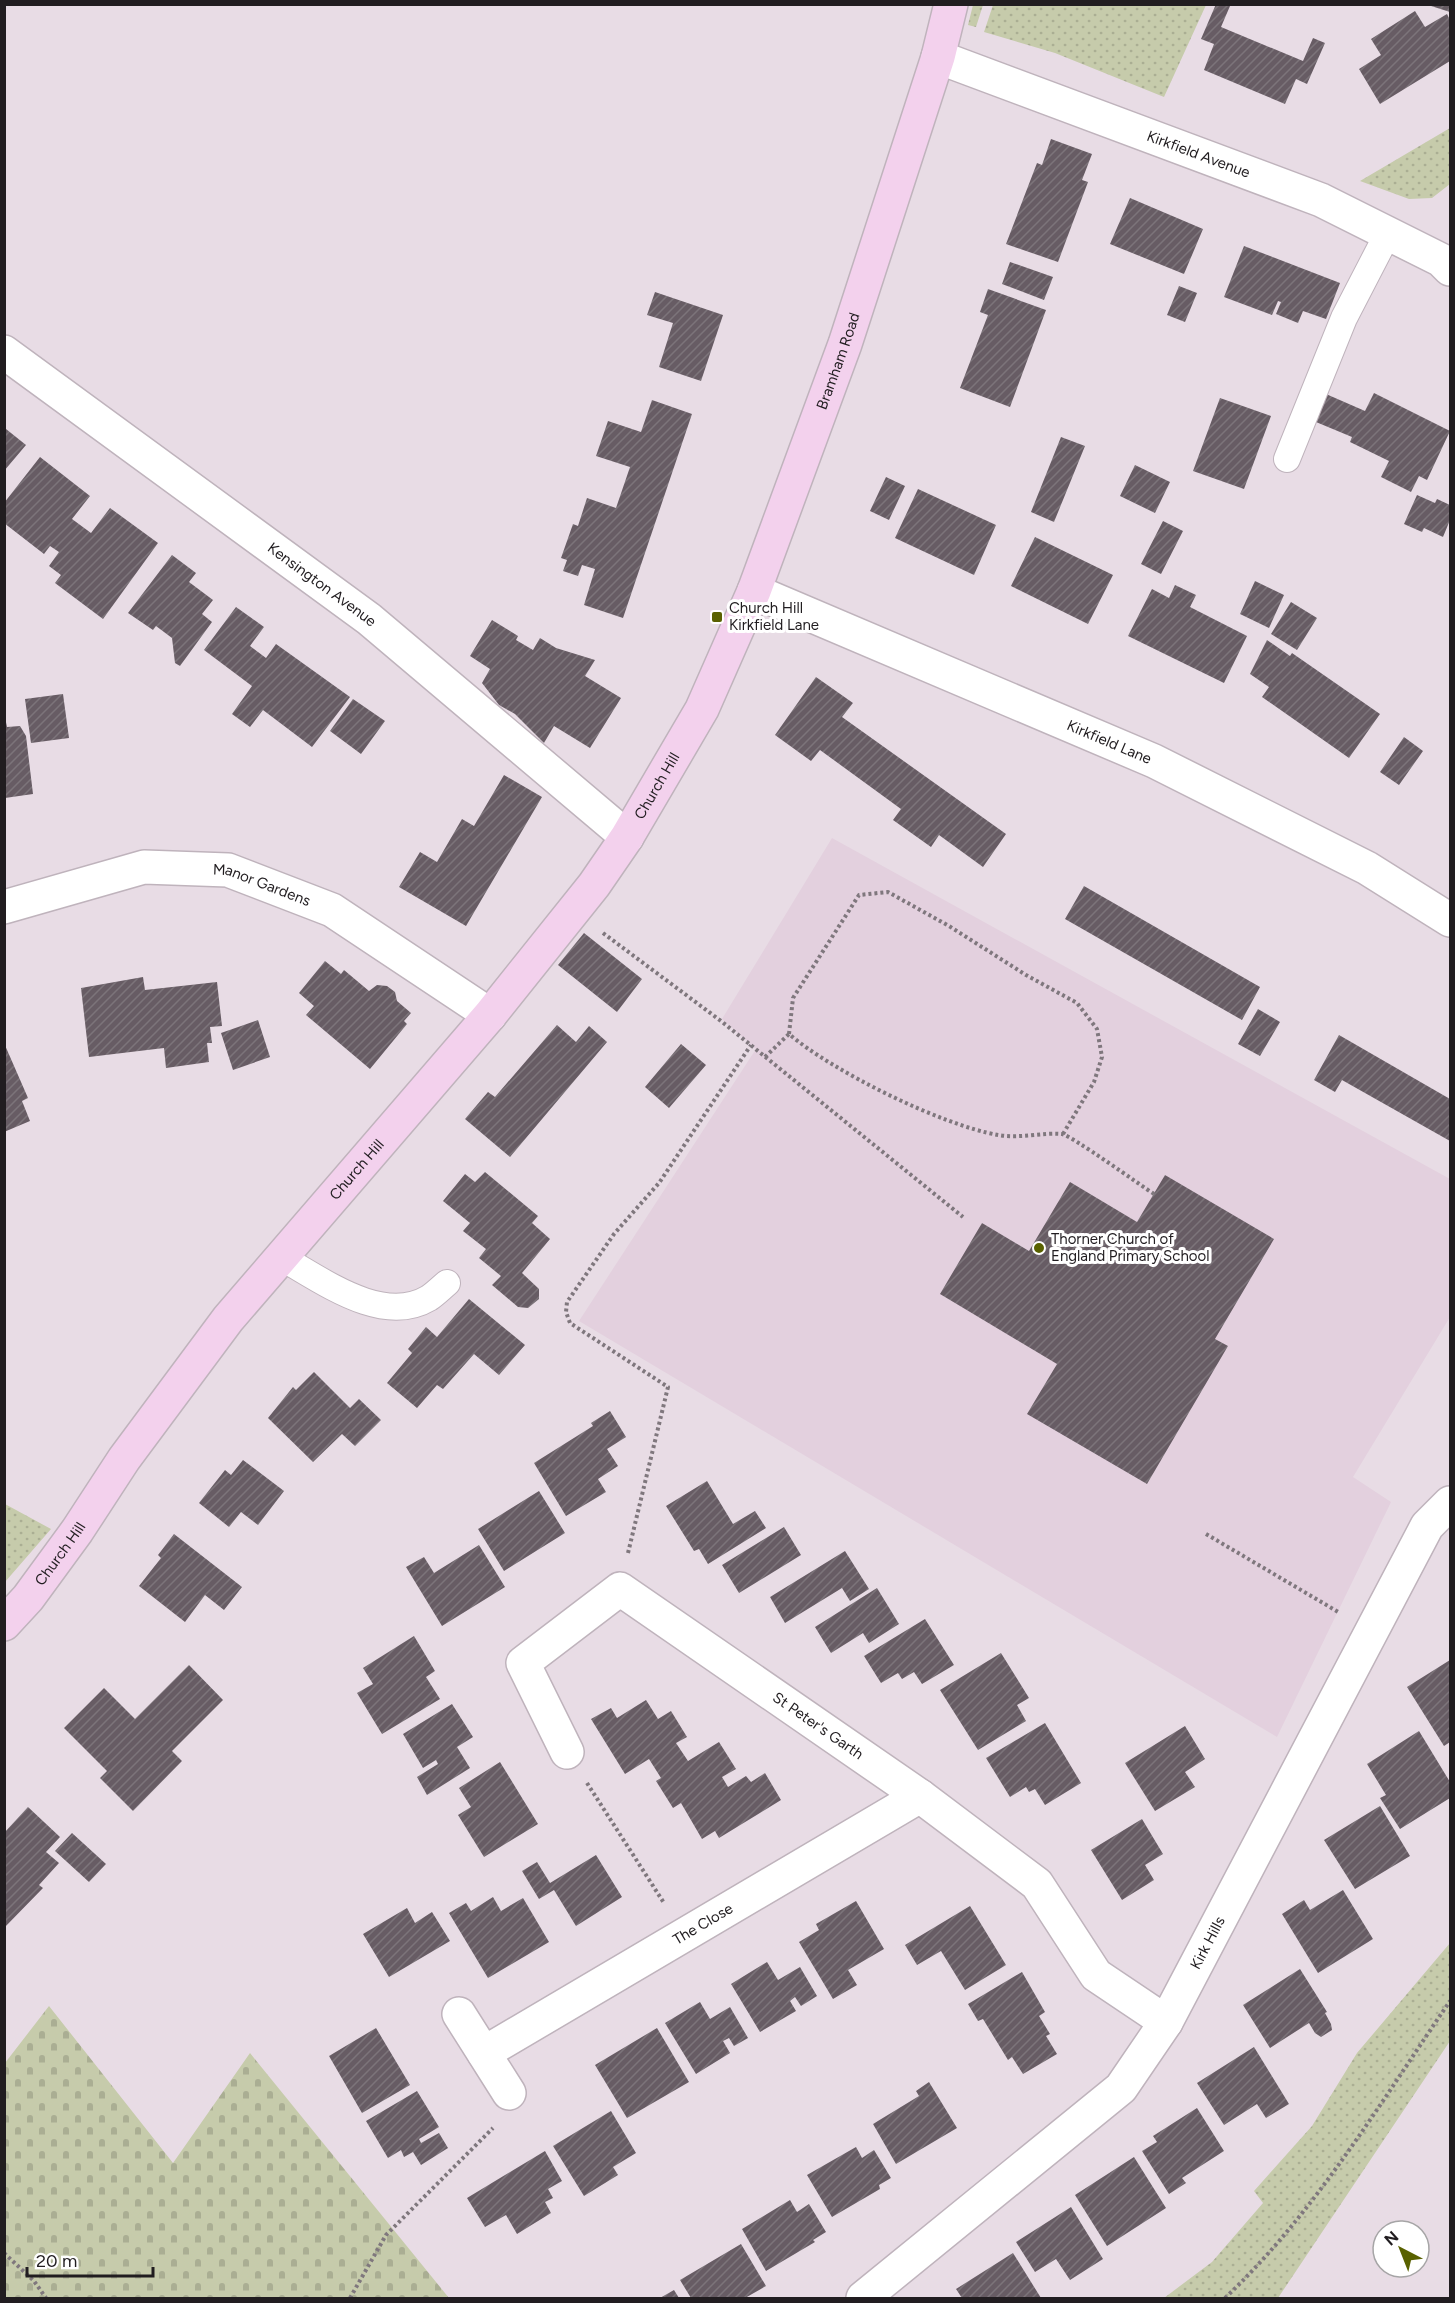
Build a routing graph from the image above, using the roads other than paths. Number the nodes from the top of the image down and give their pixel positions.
1 (951, 4) edge
2 (938, 57) junction
3 (1388, 233) junction
4 (1447, 258) edge
5 (4, 352) edge
6 (1287, 459) dead end
7 (754, 591) junction
8 (702, 709) joint
9 (627, 837) junction
10 (4, 907) edge
11 (1450, 920) edge
12 (490, 1015) junction
13 (282, 1258) junction
14 (447, 1283) dead end
15 (1450, 1503) edge
16 (4, 1624) edge
17 (567, 1752) road end
18 (920, 1796) junction
19 (459, 2014) dead end
20 (1166, 2022) junction
21 (484, 2053) junction
22 (509, 2093) road end
23 (862, 2298) edge

1 - 2 street, Bramham Road
2 - 3 street, Kirkfield Avenue
2 - 7 street, Bramham Road
3 - 4 street, Kirkfield Avenue
3 - 6 lane
5 - 9 street, Kensington Avenue
7 - 8 street, Bramham Road
7 - 11 street, Kirkfield Lane
8 - 9 street, Church Hill
9 - 12 street, Church Hill
10 - 12 street, Manor Gardens
12 - 13 street, Church Hill
13 - 14 lane
13 - 16 street, Church Hill
15 - 20 street, Kirk Hills
17 - 18 street, St Peter's Garth
18 - 20 street, St Peter's Garth
18 - 21 street, The Close
19 - 21 street
20 - 23 street, Kirk Hills
21 - 22 street

